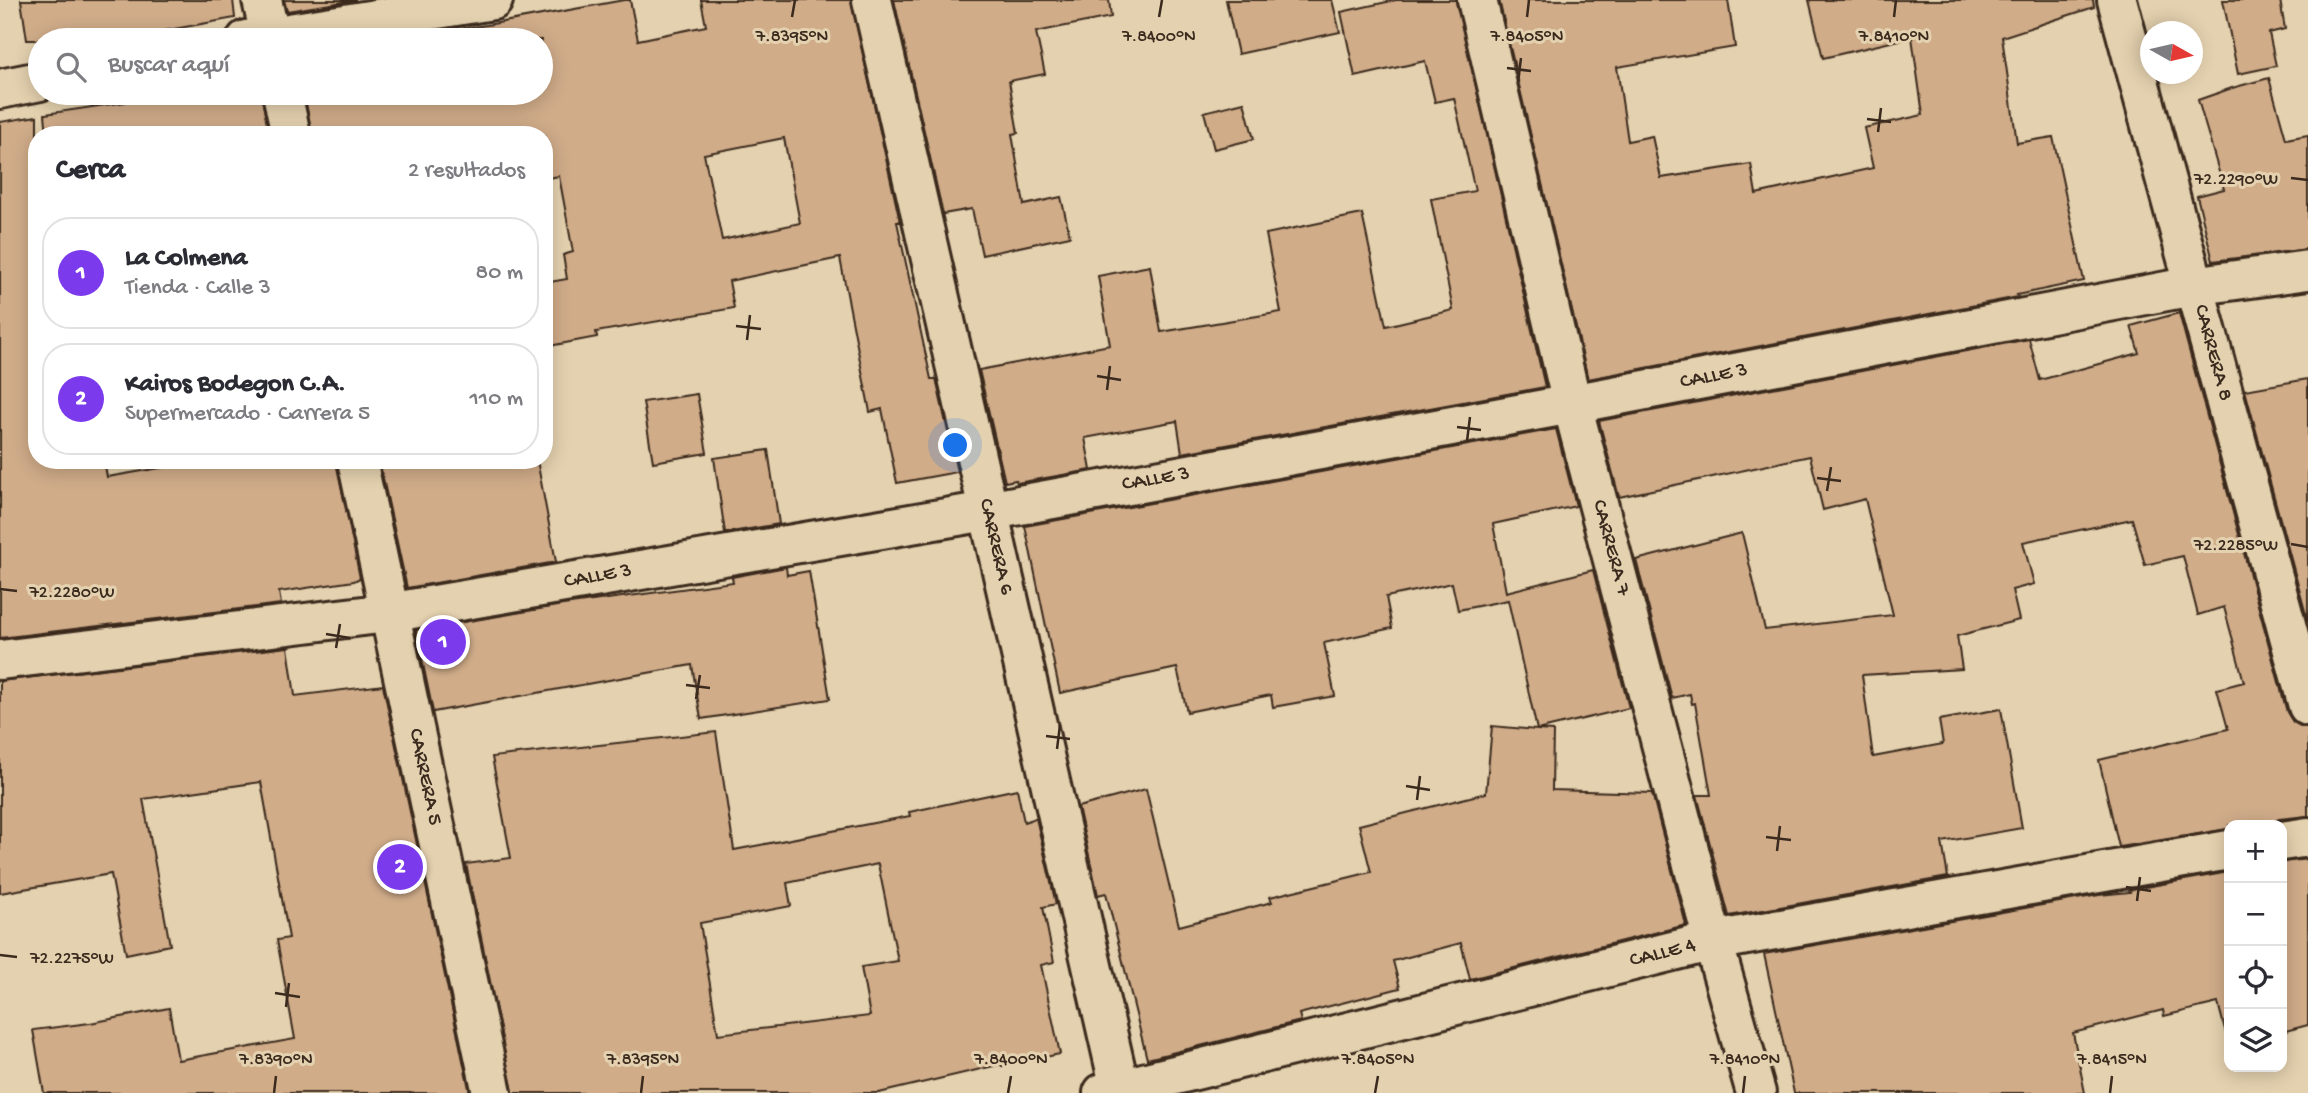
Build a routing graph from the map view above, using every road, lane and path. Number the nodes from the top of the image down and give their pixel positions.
1 (493, 0) edge
2 (872, 0) edge
3 (1477, 0) edge
4 (2117, 0) edge
5 (271, 28) edge
6 (28, 83) edge
7 (0, 89) edge
8 (285, 105) edge
9 (289, 126) edge
10 (2308, 270) edge
11 (2193, 286) junction
12 (1572, 404) junction
13 (359, 469) edge
14 (987, 511) junction
15 (388, 613) junction
16 (0, 660) edge
17 (2308, 706) edge
18 (2308, 836) edge
19 (2287, 840) edge
20 (2224, 851) edge
21 (1713, 941) junction
22 (1115, 1092) edge
23 (492, 1093) edge
24 (1756, 1093) edge

1 - 5 street
2 - 14 street, CARRERA 6
3 - 12 street, CARRERA 7
4 - 11 street, CARRERA 8
6 - 7 street
8 - 9 street
10 - 11 street, CALLE 3
11 - 12 street, CALLE 3
11 - 17 street, CARRERA 8
12 - 14 street, CALLE 3
12 - 21 street, CARRERA 7
13 - 15 street, CARRERA 5
14 - 15 street, CALLE 3
14 - 22 street, CARRERA 6
15 - 16 street, CALLE 3
15 - 23 street, CARRERA 5
18 - 19 street
20 - 21 street, CALLE 4
21 - 22 street, CALLE 4
21 - 24 street, CARRERA 7

